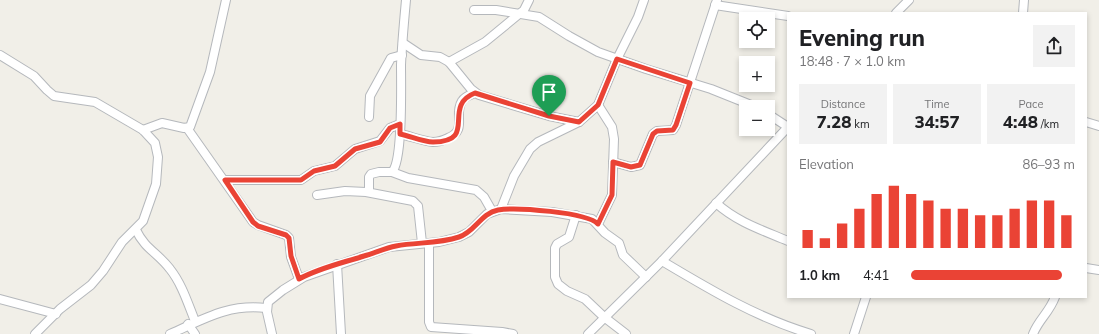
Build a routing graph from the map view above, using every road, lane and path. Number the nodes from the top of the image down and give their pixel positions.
1 (226, 0) edge
2 (406, 0) edge
3 (530, 0) edge
4 (644, 0) edge
5 (909, 0) edge
6 (1024, 0) edge
7 (716, 2) edge
8 (474, 10) dead end
9 (897, 12) edge
10 (1023, 12) edge
11 (518, 13) junction
12 (787, 16) edge
13 (403, 44) junction
14 (0, 55) edge
15 (402, 55) junction
16 (617, 59) junction
17 (450, 62) junction
18 (690, 83) junction
19 (475, 93) junction
20 (741, 100) edge
21 (598, 105) junction
22 (369, 118) dead end
23 (775, 119) edge
24 (579, 122) junction
25 (1087, 122) edge
26 (400, 124) junction
27 (787, 126) edge
28 (1099, 126) edge
29 (187, 128) junction
30 (787, 128) edge
31 (142, 130) junction
32 (400, 134) junction
33 (613, 162) junction
34 (392, 172) junction
35 (225, 180) junction
36 (369, 192) junction
37 (317, 195) dead end
38 (716, 203) junction
39 (501, 209) junction
40 (492, 211) junction
41 (576, 215) junction
42 (598, 224) junction
43 (136, 230) junction
44 (787, 241) edge
45 (425, 243) junction
46 (662, 260) junction
47 (337, 264) junction
48 (1087, 268) edge
49 (1099, 270) edge
50 (646, 277) junction
51 (299, 279) junction
52 (866, 298) edge
53 (1055, 298) edge
54 (0, 299) edge
55 (266, 308) junction
56 (56, 314) junction
57 (604, 317) junction
58 (192, 323) junction
59 (442, 331) edge
60 (802, 333) edge
61 (35, 334) edge
62 (170, 334) edge
63 (195, 334) edge
64 (272, 334) edge
65 (341, 334) edge
66 (513, 334) edge
67 (588, 334) edge
68 (626, 334) edge
69 (811, 334) edge
70 (854, 334) edge
71 (1033, 334) edge

1 - 29 street
2 - 13 street
3 - 11 street
4 - 16 street
5 - 9 street
6 - 10 street
7 - 12 street
7 - 18 street
8 - 11 street
11 - 16 street
11 - 17 street
13 - 15 street
13 - 17 street
14 - 31 street
15 - 22 street
15 - 26 street
16 - 18 street
16 - 21 street
17 - 19 street
18 - 20 street
18 - 33 street
19 - 24 street
19 - 32 street
21 - 24 street
21 - 33 street
23 - 27 street
24 - 39 street
25 - 28 street
26 - 32 street
26 - 35 street
29 - 31 street
29 - 35 street
30 - 38 street
31 - 43 street
32 - 34 street
33 - 42 street
34 - 36 street
34 - 40 street
35 - 51 street
36 - 37 street
36 - 45 street
38 - 44 street
38 - 46 street
39 - 40 street
39 - 41 street
40 - 45 street
41 - 42 street
41 - 57 street
42 - 50 street
43 - 56 street
43 - 58 street
45 - 47 street
45 - 59 street
46 - 50 street
46 - 60 street
47 - 51 street
47 - 65 street
48 - 49 street
50 - 57 street
51 - 55 street
52 - 70 street
53 - 71 street
54 - 56 street
55 - 58 street
55 - 64 street
56 - 61 street
57 - 67 street
57 - 68 street
58 - 62 street
58 - 63 street
59 - 66 street
60 - 69 street

